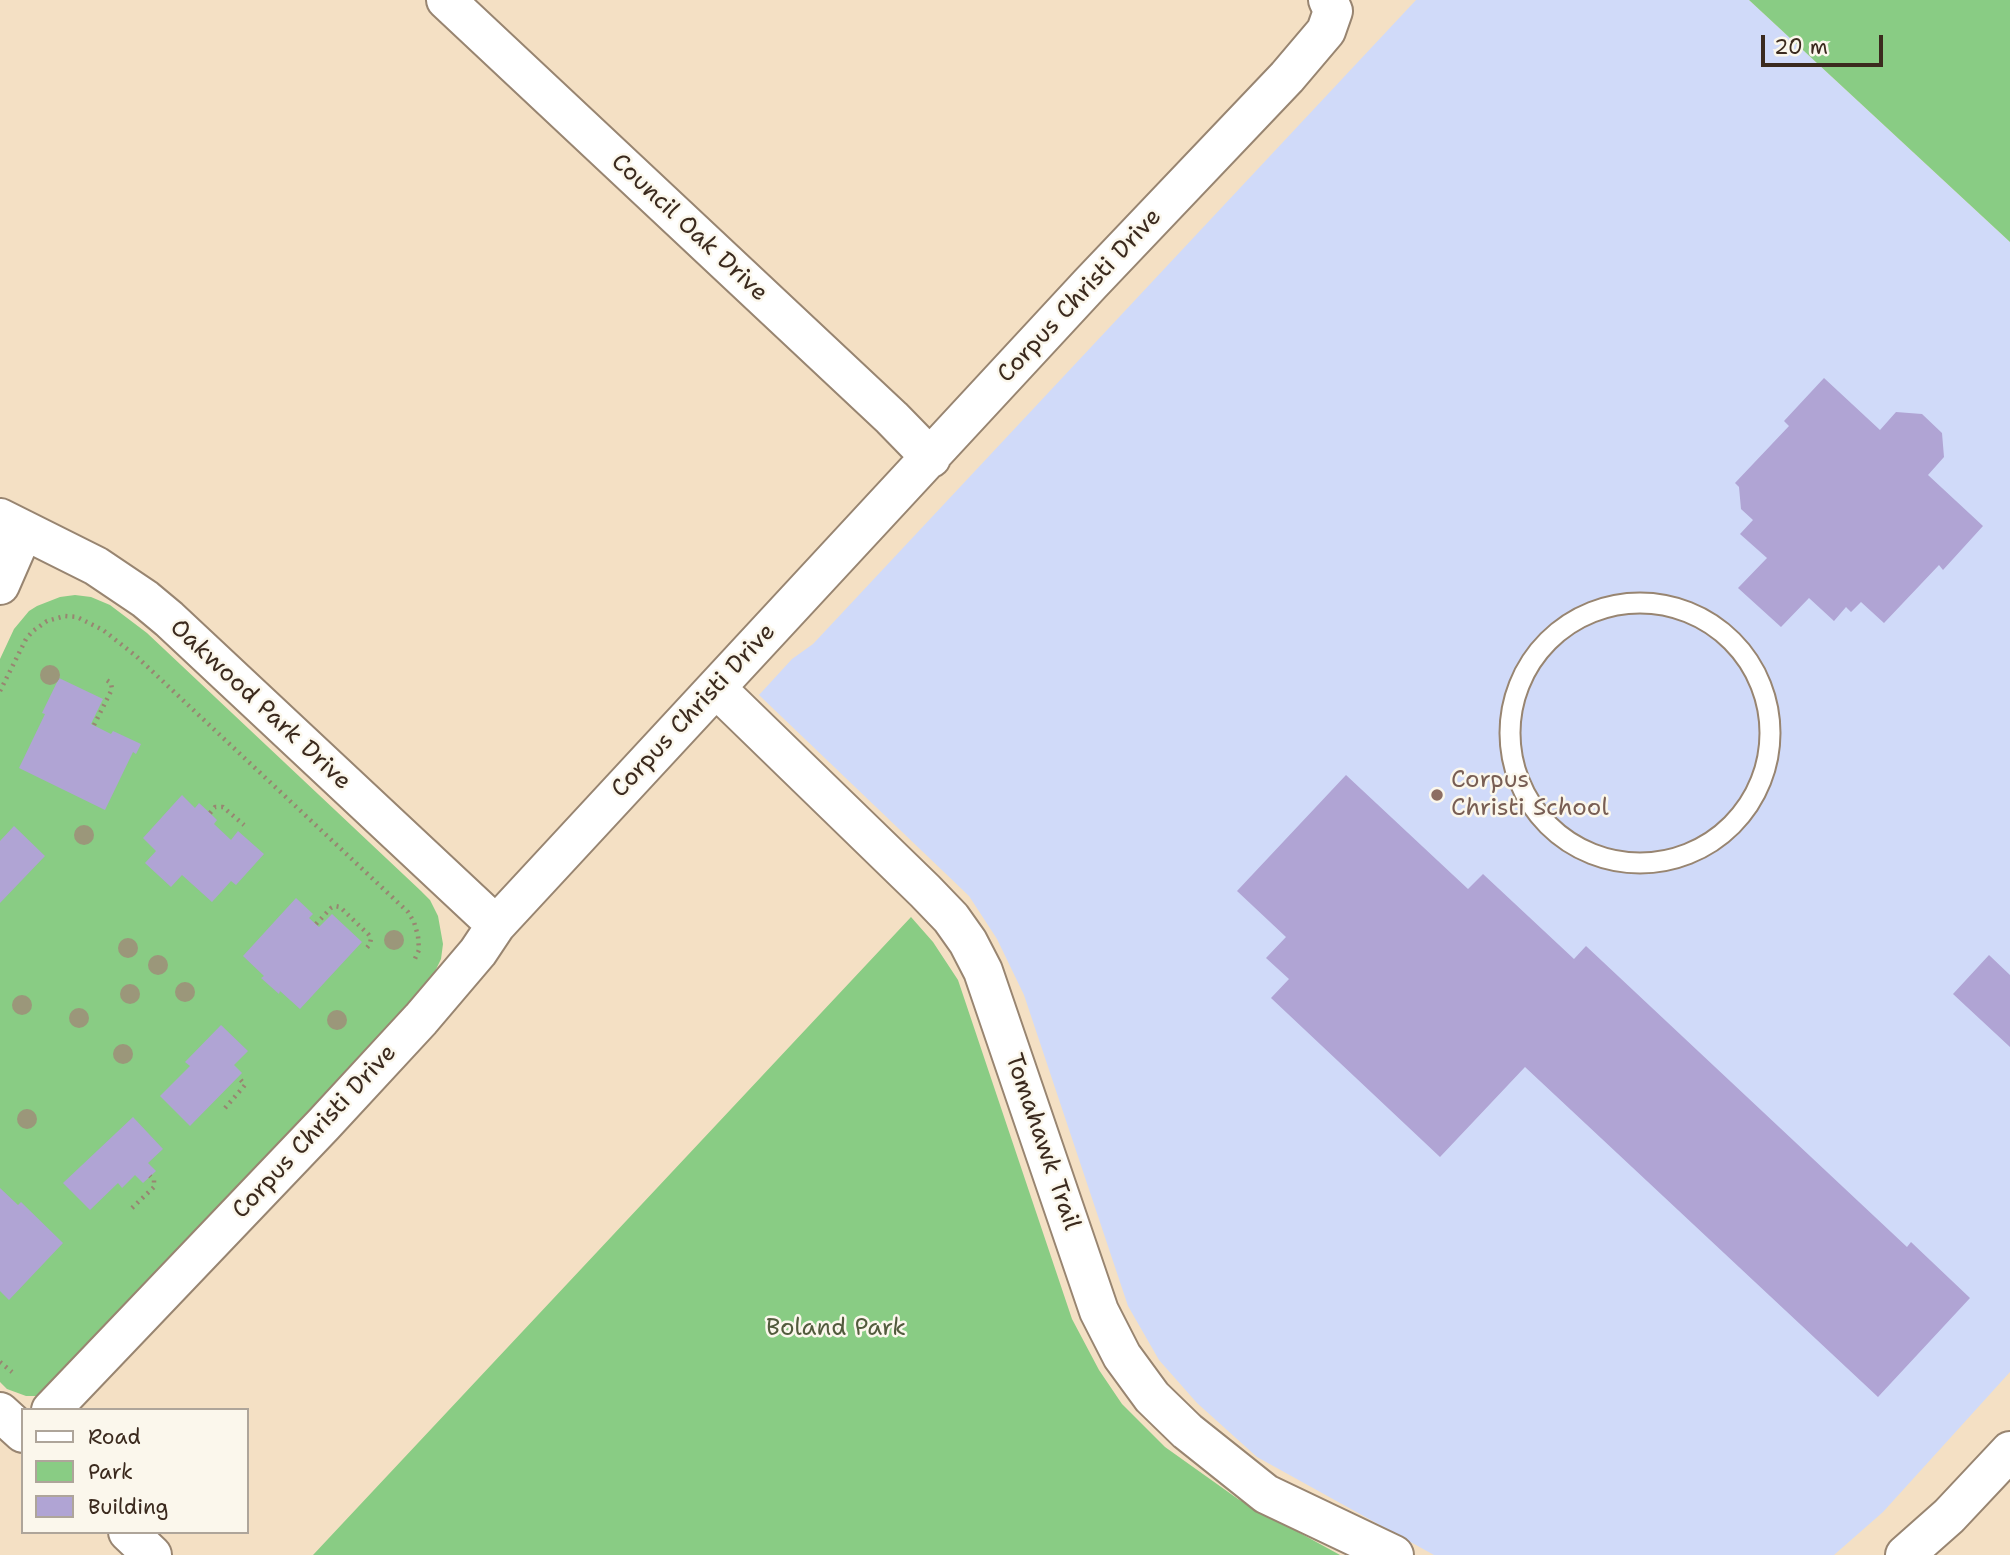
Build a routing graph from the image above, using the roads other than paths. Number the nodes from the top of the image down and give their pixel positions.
1 (446, 0) edge
2 (1331, 5) edge
3 (931, 458) junction
4 (12, 524) edge
5 (0, 585) edge
6 (716, 688) junction
7 (1516, 688) joint
8 (496, 925) junction
9 (53, 1408) edge
10 (0, 1412) edge
11 (21, 1431) edge
12 (2010, 1451) edge
13 (130, 1534) edge
14 (152, 1555) edge
15 (1394, 1555) edge
16 (1905, 1555) edge

1 - 3 street, Council Oak Drive
2 - 3 street, Corpus Christi Drive
3 - 6 street, Corpus Christi Drive
4 - 5 street
4 - 8 street, Oakwood Park Drive
6 - 8 street, Corpus Christi Drive
6 - 15 street, Tomahawk Trail
7 - 7 lane
8 - 9 street, Corpus Christi Drive
10 - 11 street
12 - 16 street
13 - 14 street

